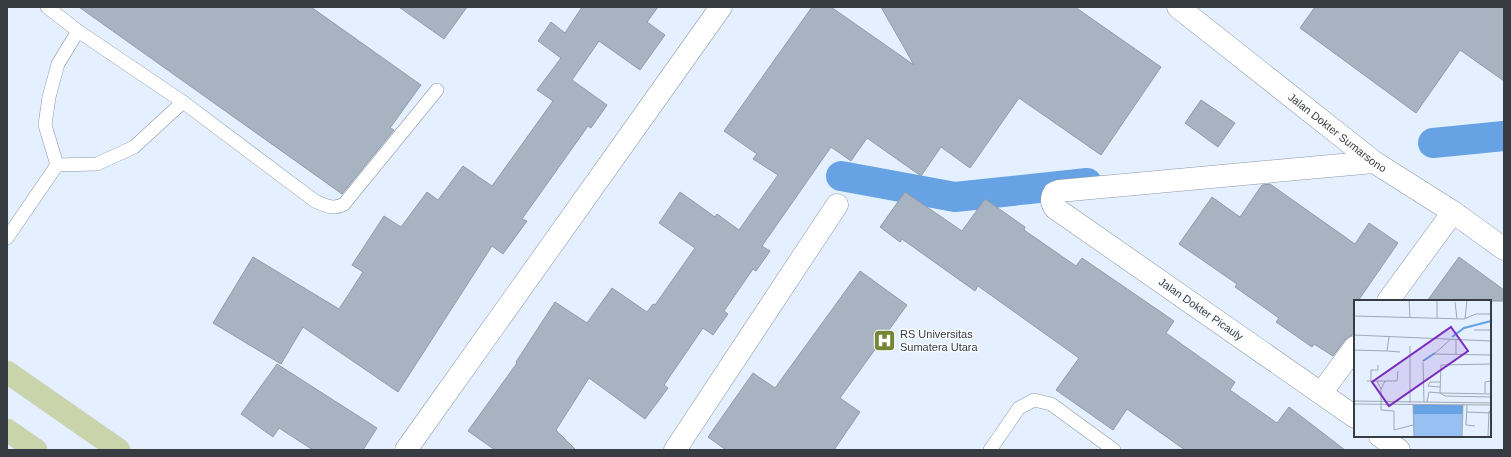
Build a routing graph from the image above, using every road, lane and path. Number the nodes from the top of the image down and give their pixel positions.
1 (47, 7) edge
2 (721, 7) edge
3 (1178, 7) edge
4 (78, 31) junction
5 (437, 90) dead end
6 (183, 102) junction
7 (1374, 162) junction
8 (57, 165) junction
9 (837, 205) dead end
10 (1453, 212) junction
11 (7, 238) edge
12 (1504, 249) edge
13 (1389, 300) edge
14 (1354, 347) edge
15 (7, 372) edge
16 (1322, 392) junction
17 (1354, 416) edge
18 (7, 430) edge
19 (1381, 437) edge
20 (36, 450) edge
21 (119, 450) edge
22 (406, 450) edge
23 (675, 450) edge
24 (990, 450) edge
25 (1114, 450) edge
26 (1399, 450) edge

1 - 4 lane
2 - 22 street
3 - 7 street, Jalan Dokter Sumarsono
4 - 6 lane
4 - 8 lane
5 - 6 lane
6 - 8 lane
7 - 10 street, Jalan Dokter Sumarsono
7 - 16 street, Jalan Dokter Picauly
8 - 11 lane
9 - 23 street
10 - 12 street, Jalan Dokter Sumarsono
10 - 13 street
14 - 16 street
15 - 21 main road
16 - 17 street, Jalan Dokter Picauly
18 - 20 main road
19 - 26 street
24 - 25 lane

